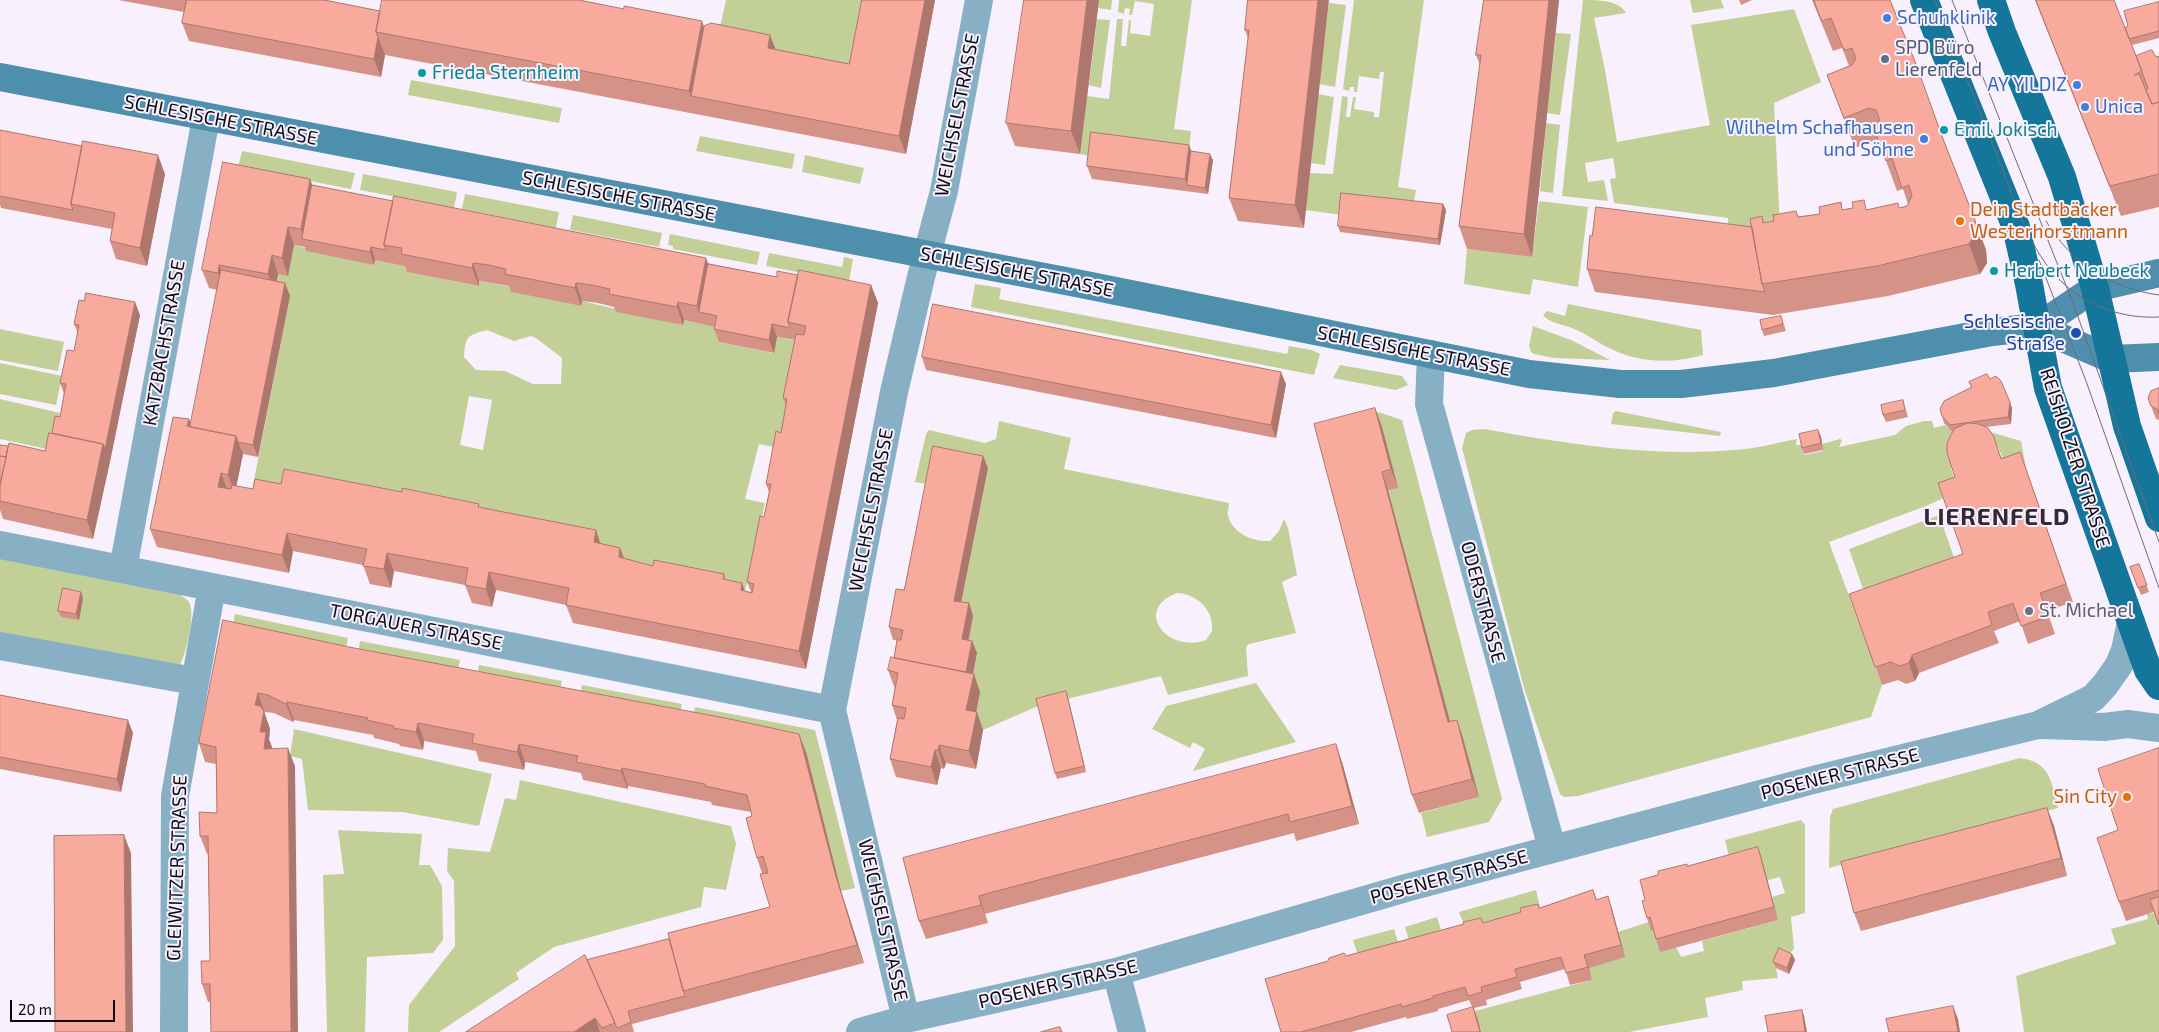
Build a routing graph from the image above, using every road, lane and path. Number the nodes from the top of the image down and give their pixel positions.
1 (979, 0) edge
2 (1924, 0) edge
3 (1991, 0) edge
4 (0, 77) edge
5 (206, 118) junction
6 (927, 254) junction
7 (2159, 273) edge
8 (2095, 288) junction
9 (2037, 327) junction
10 (1431, 354) junction
11 (2159, 358) edge
12 (2111, 359) junction
13 (2159, 518) edge
14 (0, 545) edge
15 (123, 569) junction
16 (212, 587) junction
17 (2131, 622) junction
18 (0, 646) edge
19 (194, 681) junction
20 (2159, 686) edge
21 (832, 710) junction
22 (2038, 725) junction
23 (2159, 728) edge
24 (1552, 848) junction
25 (1116, 972) junction
26 (906, 1019) junction
27 (174, 1032) edge
28 (860, 1032) edge
29 (1132, 1032) edge

1 - 6 street, WEICHSELSTRASSE
2 - 9 main road, REISHOLZER STRASSE
3 - 8 main road
4 - 5 street, SCHLESISCHE STRASSE
5 - 6 street, SCHLESISCHE STRASSE
5 - 15 street, KATZBACHSTRASSE
6 - 10 street, SCHLESISCHE STRASSE
6 - 21 street, WEICHSELSTRASSE
7 - 8 street
8 - 9 street
8 - 12 main road
9 - 10 street, SCHLESISCHE STRASSE
9 - 12 street
9 - 17 main road, REISHOLZER STRASSE
10 - 24 street, ODERSTRASSE
11 - 12 street
12 - 13 main road
14 - 15 street, TORGAUER STRASSE
15 - 16 street, TORGAUER STRASSE
16 - 19 street, GLEIWITZER STRASSE
16 - 21 street, TORGAUER STRASSE
17 - 20 main road, REISHOLZER STRASSE
17 - 22 street, POSENER STRASSE
18 - 19 street
19 - 27 street, GLEIWITZER STRASSE
21 - 26 street, WEICHSELSTRASSE
22 - 23 street, POSENER STRASSE
22 - 24 street, POSENER STRASSE
24 - 25 street, POSENER STRASSE
25 - 26 street, POSENER STRASSE
25 - 29 street
26 - 28 street, POSENER STRASSE

